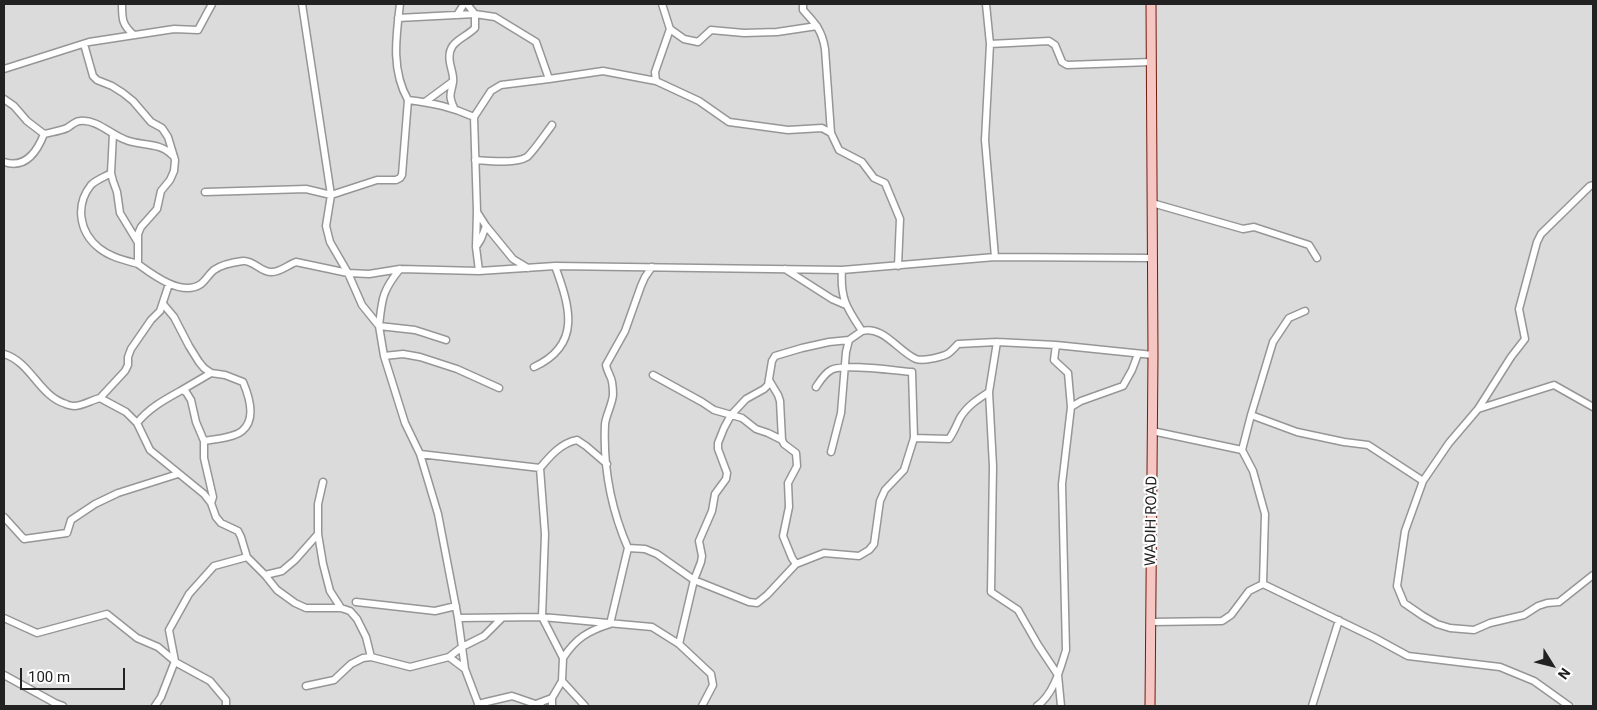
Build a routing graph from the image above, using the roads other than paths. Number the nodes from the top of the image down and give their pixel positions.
1 (122, 4) edge
2 (212, 4) edge
3 (302, 4) edge
4 (400, 4) edge
5 (466, 4) edge
6 (662, 4) edge
7 (803, 4) edge
8 (986, 4) edge
9 (1151, 4) edge
10 (475, 14) junction
11 (457, 15) junction
12 (398, 18) junction
13 (817, 26) junction
14 (670, 29) junction
15 (134, 35) junction
16 (84, 44) junction
17 (990, 44) junction
18 (1150, 62) junction
19 (4, 69) edge
20 (549, 79) junction
21 (453, 81) junction
22 (656, 81) junction
23 (4, 99) edge
24 (408, 100) junction
25 (425, 102) junction
26 (454, 108) junction
27 (474, 117) junction
28 (552, 125) dead end
29 (831, 133) junction
30 (44, 134) junction
31 (113, 134) junction
32 (175, 160) junction
33 (475, 160) junction
34 (4, 162) edge
35 (111, 173) junction
36 (1593, 185) edge
37 (204, 192) dead end
38 (331, 195) junction
39 (1152, 203) junction
40 (477, 211) junction
41 (486, 226) junction
42 (137, 241) junction
43 (476, 247) junction
44 (995, 257) junction
45 (1152, 258) junction
46 (1317, 258) dead end
47 (138, 264) junction
48 (555, 266) junction
49 (898, 266) junction
50 (652, 267) junction
51 (528, 268) junction
52 (784, 268) junction
53 (400, 269) junction
54 (842, 270) junction
55 (479, 272) junction
56 (348, 273) junction
57 (169, 284) junction
58 (163, 304) junction
59 (846, 306) junction
60 (1305, 310) dead end
61 (379, 326) junction
62 (862, 331) junction
63 (446, 340) dead end
64 (849, 340) junction
65 (997, 342) junction
66 (1056, 345) junction
67 (4, 354) edge
68 (1138, 354) junction
69 (1153, 355) junction
70 (384, 356) junction
71 (916, 359) junction
72 (534, 367) dead end
73 (844, 367) junction
74 (912, 372) junction
75 (211, 373) junction
76 (653, 375) dead end
77 (769, 380) junction
78 (195, 384) junction
79 (816, 387) dead end
80 (499, 388) dead end
81 (182, 390) junction
82 (989, 392) junction
83 (100, 398) junction
84 (192, 400) junction
85 (1071, 407) junction
86 (1593, 407) edge
87 (1478, 409) junction
88 (731, 415) junction
89 (1251, 415) junction
90 (137, 423) junction
91 (1152, 431) junction
92 (914, 438) junction
93 (782, 440) junction
94 (204, 441) junction
95 (1242, 450) junction
96 (831, 452) dead end
97 (420, 454) junction
98 (606, 464) junction
99 (540, 468) junction
100 (178, 474) junction
101 (1423, 481) junction
102 (323, 482) dead end
103 (211, 503) junction
104 (4, 517) edge
105 (318, 534) junction
106 (628, 548) junction
107 (247, 556) junction
108 (796, 564) junction
109 (265, 575) junction
110 (1593, 575) edge
111 (694, 580) junction
112 (1263, 584) junction
113 (356, 602) dead end
114 (456, 606) junction
115 (341, 608) junction
116 (542, 617) junction
117 (4, 618) edge
118 (458, 618) junction
119 (502, 618) junction
120 (1339, 620) junction
121 (1151, 622) junction
122 (610, 624) junction
123 (679, 644) junction
124 (462, 647) junction
125 (372, 657) junction
126 (449, 658) junction
127 (563, 658) junction
128 (175, 661) junction
129 (465, 669) junction
130 (4, 675) edge
131 (1058, 675) junction
132 (562, 681) junction
133 (306, 686) dead end
134 (552, 698) junction
135 (479, 705) edge
136 (538, 705) edge
137 (63, 706) edge
138 (155, 706) edge
139 (226, 706) edge
140 (552, 706) edge
141 (585, 706) edge
142 (702, 706) edge
143 (1037, 706) edge
144 (1060, 706) edge
145 (1150, 706) edge
146 (1312, 706) edge
147 (1569, 706) edge

1 - 15 street
2 - 15 street
3 - 38 street
4 - 12 street
5 - 10 street
5 - 11 street
6 - 14 street
7 - 13 street
8 - 17 street
9 - 18 street, WADIH ROAD
10 - 11 street
10 - 20 street
10 - 21 street
11 - 12 street
12 - 24 street
13 - 14 street
13 - 29 street
14 - 22 street
15 - 16 street
16 - 19 street
16 - 32 street
17 - 18 street
17 - 44 street
18 - 39 street, WADIH ROAD
20 - 22 street
20 - 27 street
21 - 25 street
21 - 26 street
22 - 29 street
23 - 30 street
24 - 25 street
24 - 38 street
25 - 26 street
26 - 27 street
27 - 33 street
28 - 33 street
29 - 49 street
30 - 31 street
30 - 34 street
31 - 32 street
31 - 35 street
32 - 42 street
33 - 40 street
35 - 42 street
35 - 47 street
36 - 87 street
37 - 38 street
38 - 56 street
39 - 45 street, WADIH ROAD
39 - 46 street
40 - 41 street
40 - 43 street
41 - 43 street
41 - 51 street
42 - 47 street
43 - 55 street
44 - 45 street
44 - 49 street
45 - 69 street, WADIH ROAD
47 - 57 street
48 - 50 street
48 - 51 street
48 - 72 street
49 - 54 street
50 - 52 street
50 - 98 street
51 - 55 street
52 - 54 street
52 - 59 street
53 - 55 street
53 - 56 street
53 - 61 street
54 - 59 street
56 - 57 street
56 - 61 street
57 - 58 street
58 - 75 street
58 - 83 street
59 - 62 street
60 - 89 street
61 - 63 street
61 - 70 street
62 - 64 street
62 - 71 street
64 - 73 street
64 - 77 street
65 - 66 street
65 - 71 street
65 - 82 street
66 - 68 street
66 - 85 street
67 - 83 street
68 - 69 street
68 - 85 street
69 - 91 street, WADIH ROAD
70 - 80 street
70 - 97 street
71 - 74 street
73 - 74 street
73 - 79 street
73 - 96 street
74 - 92 street
75 - 78 street
75 - 94 street
76 - 88 street
77 - 88 street
77 - 93 street
78 - 81 street
78 - 84 street
81 - 84 street
81 - 90 street
82 - 92 street
82 - 131 street
83 - 90 street
84 - 94 street
85 - 131 street
86 - 87 street
87 - 101 street
88 - 93 street
88 - 111 street
89 - 95 street
89 - 101 street
90 - 100 street
91 - 95 street
91 - 121 street, WADIH ROAD
92 - 108 street
93 - 108 street
94 - 103 street
95 - 112 street
97 - 99 street
97 - 114 street
98 - 99 street
98 - 106 street
99 - 116 street
100 - 103 street
100 - 104 street
101 - 110 street
102 - 105 street
103 - 107 street
105 - 109 street
105 - 115 street
106 - 111 street
106 - 122 street
107 - 109 street
107 - 128 street
108 - 111 street
109 - 115 street
111 - 123 street
112 - 120 street
112 - 121 street
113 - 114 street
114 - 118 street
115 - 125 street
116 - 119 street
116 - 122 street
116 - 127 street
117 - 128 street
118 - 119 street
118 - 124 street
119 - 124 street
120 - 146 street
120 - 147 street
121 - 145 street, WADIH ROAD
122 - 123 street
122 - 127 street
123 - 142 street
124 - 126 street
124 - 129 street
125 - 126 street
125 - 133 street
126 - 129 street
127 - 132 street
128 - 138 street
128 - 139 street
129 - 135 street
130 - 137 street
131 - 143 street
131 - 144 street
132 - 134 street
132 - 141 street
134 - 136 street
134 - 140 street
135 - 136 street

